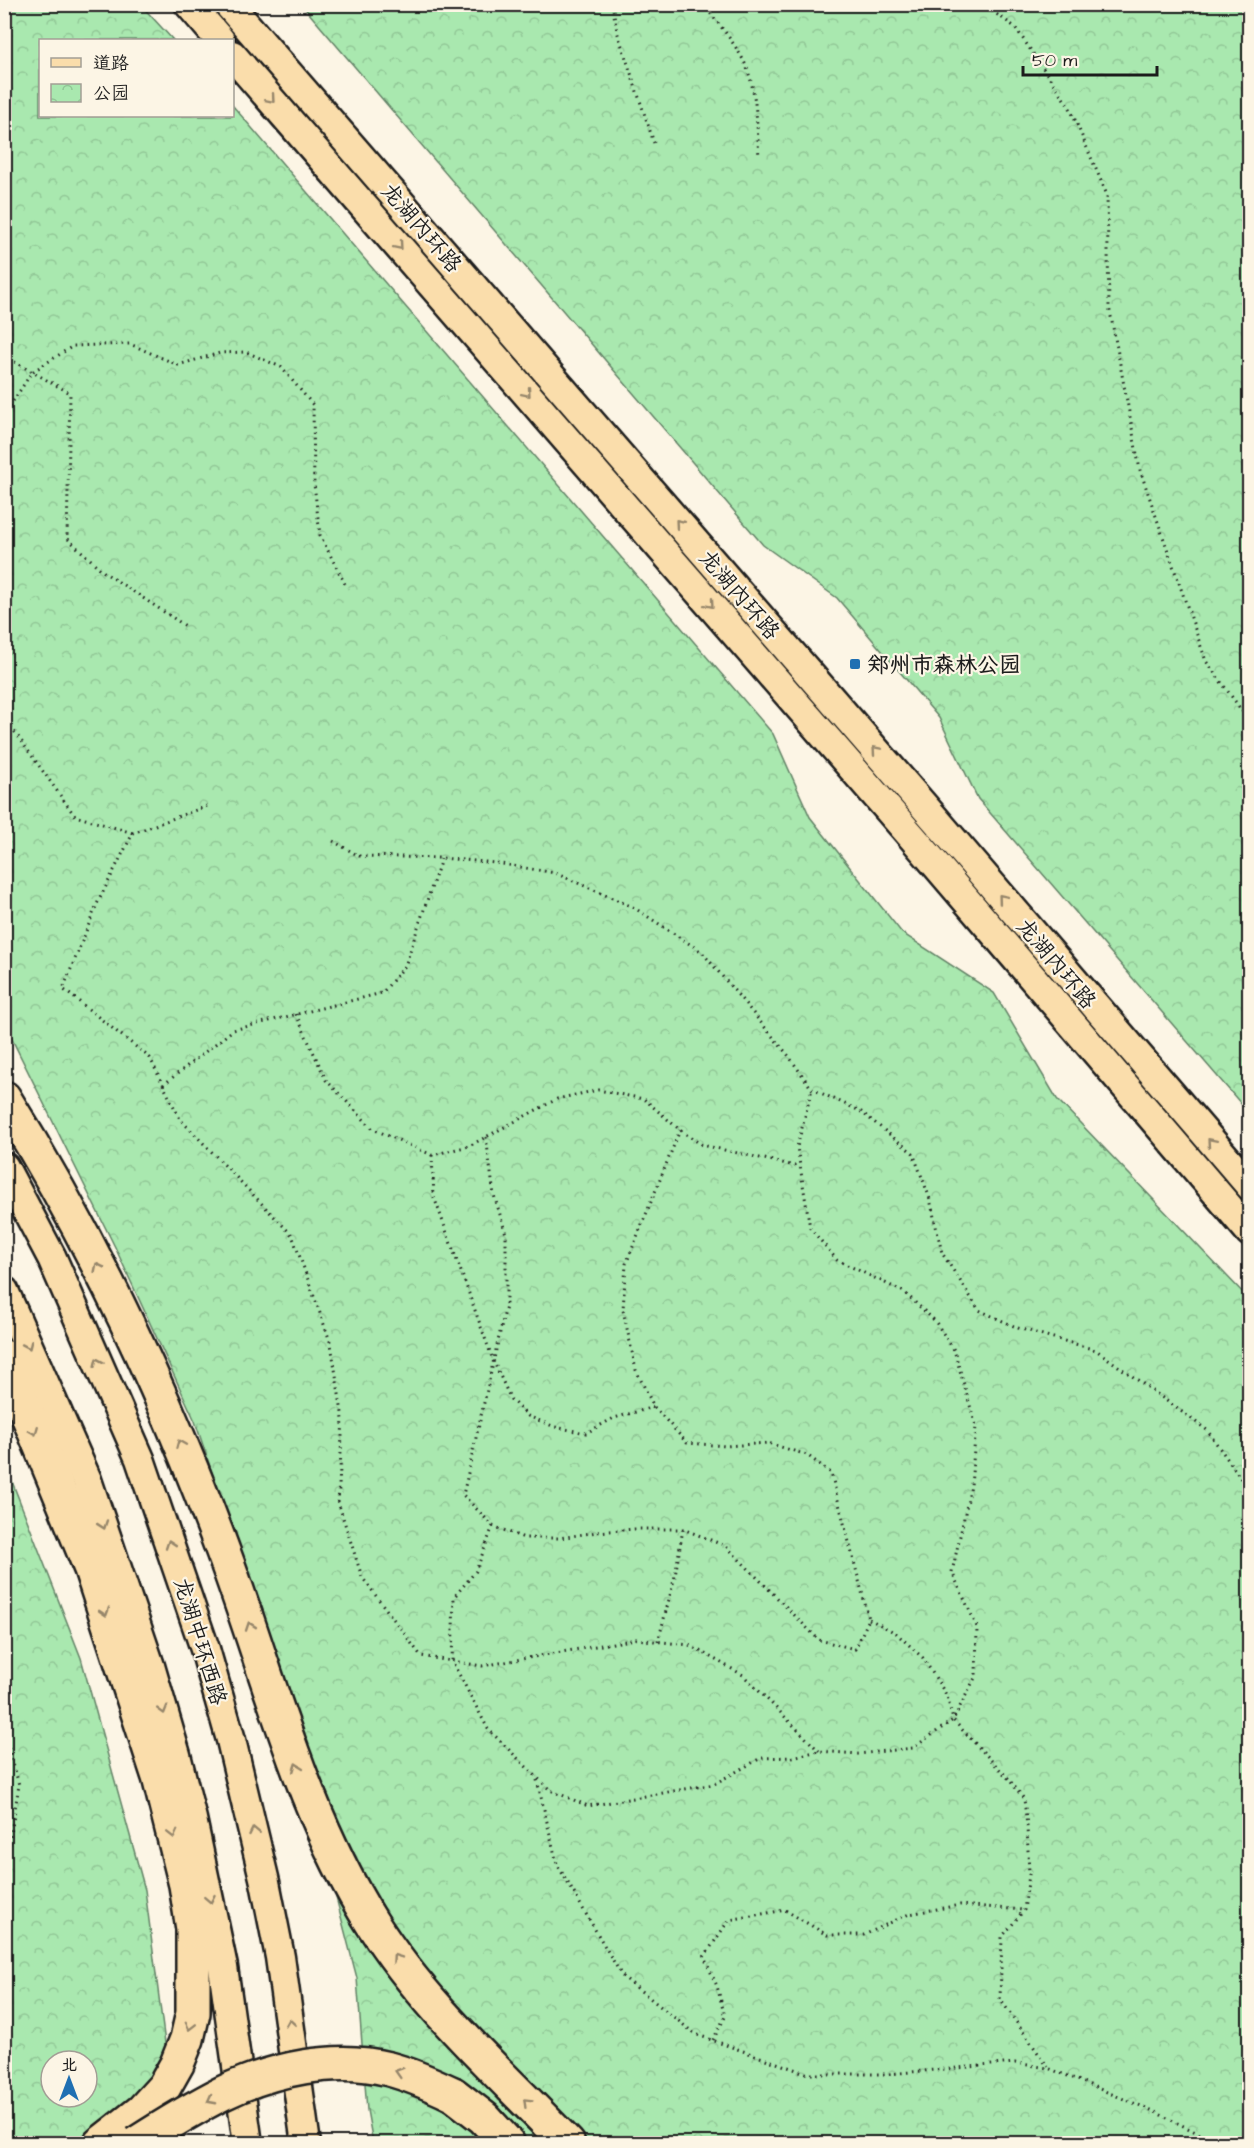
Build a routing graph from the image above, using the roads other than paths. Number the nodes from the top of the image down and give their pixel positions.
1 (189, 4) edge
2 (228, 4) edge
3 (219, 39) edge
4 (234, 56) edge
5 (4, 1098) edge
6 (4, 1167) edge
7 (1250, 1186) edge
8 (1250, 1232) edge
9 (4, 1291) edge
10 (4, 1357) edge
11 (453, 2094) junction
12 (100, 2144) edge
13 (136, 2144) edge
14 (248, 2144) edge
15 (306, 2144) edge
16 (508, 2144) edge
17 (527, 2144) edge
18 (568, 2144) edge

1 - 3 main road
7 -> 2 main road, 龙湖内环路
4 -> 8 main road, 龙湖内环路
18 -> 5 highway
15 -> 6 main road, 龙湖中环西路
9 -> 14 main road
10 -> 12 highway
11 -> 13 highway, bridge
11 - 16 highway
11 - 17 main road

